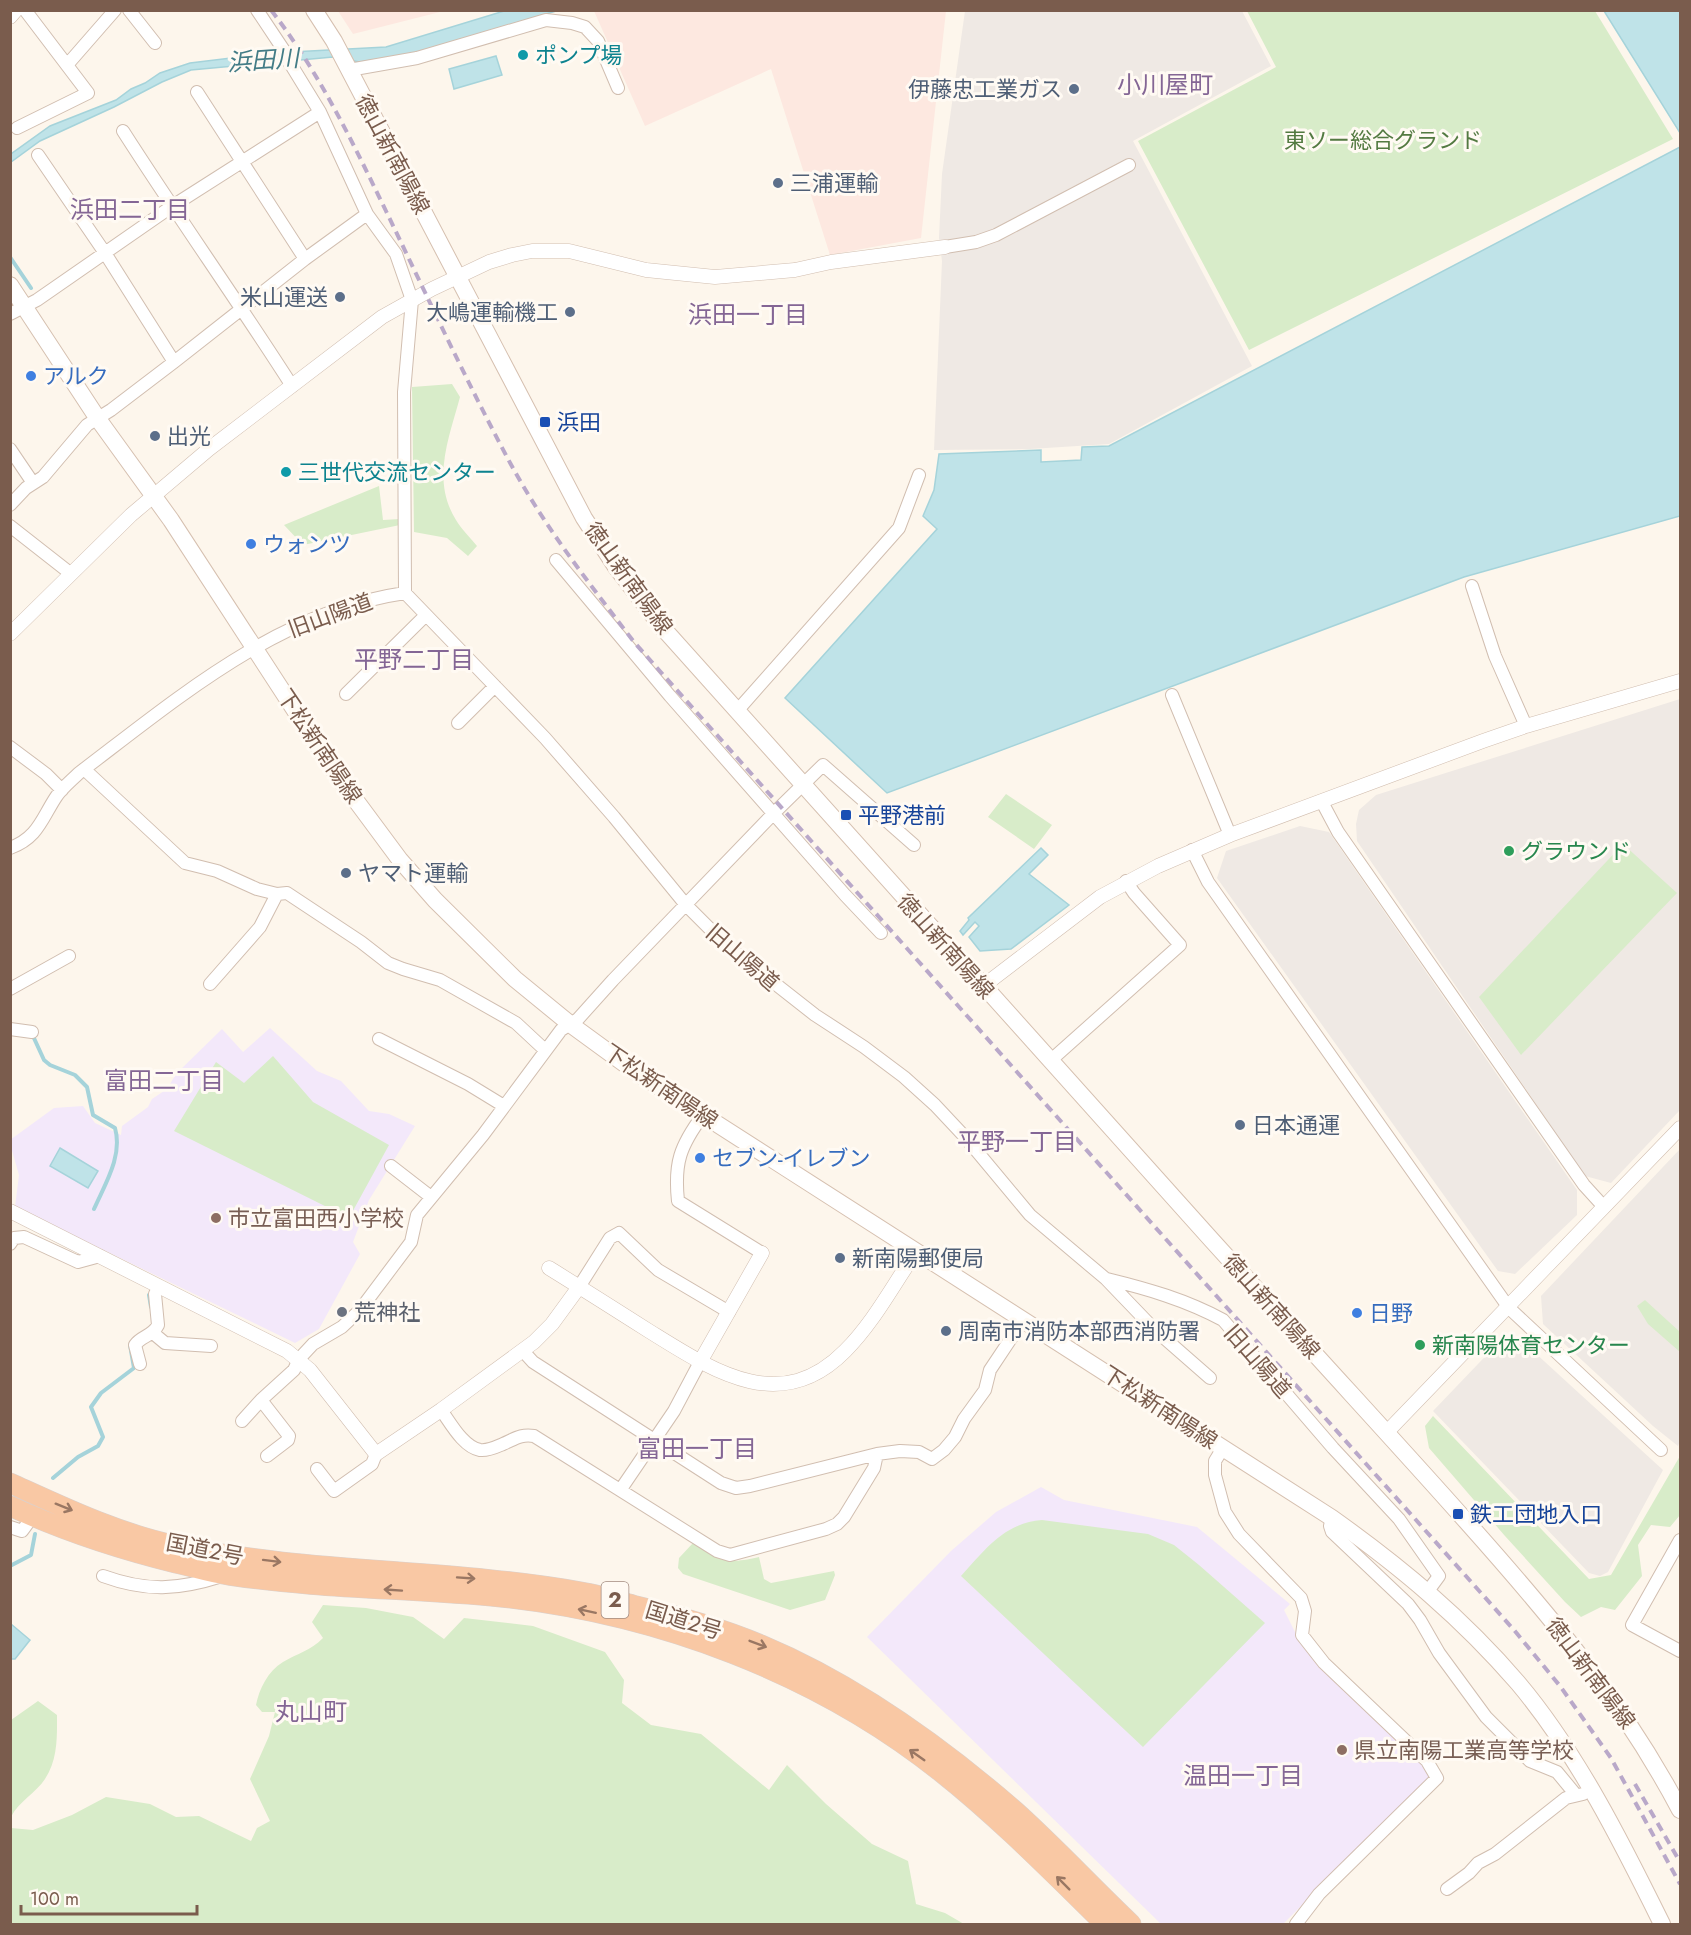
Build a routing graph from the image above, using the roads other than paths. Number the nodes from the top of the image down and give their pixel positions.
1 (16, 10) edge
2 (25, 10) edge
3 (115, 10) edge
4 (129, 10) edge
5 (257, 10) edge
6 (314, 10) edge
7 (10, 17) edge
8 (155, 43) dead end
9 (344, 61) junction
10 (67, 65) junction
11 (618, 88) dead end
12 (197, 92) dead end
13 (320, 112) junction
14 (17, 128) dead end
15 (123, 131) dead end
16 (38, 155) dead end
17 (243, 160) junction
18 (1129, 165) dead end
19 (171, 207) junction
20 (367, 214) junction
21 (945, 247) joint
22 (105, 253) junction
23 (305, 259) junction
24 (458, 277) junction
25 (10, 285) edge
26 (412, 300) junction
27 (243, 310) junction
28 (18, 311) edge
29 (174, 362) junction
30 (292, 386) junction
31 (98, 419) junction
32 (10, 449) edge
33 (919, 475) dead end
34 (33, 483) junction
35 (154, 496) junction
36 (10, 505) edge
37 (10, 526) edge
38 (556, 560) dead end
39 (70, 573) junction
40 (1472, 586) dead end
41 (405, 593) junction
42 (426, 615) junction
43 (10, 634) edge
44 (254, 648) junction
45 (1680, 681) edge
46 (495, 686) junction
47 (346, 694) dead end
48 (1172, 695) dead end
49 (737, 711) junction
50 (458, 723) dead end
51 (1527, 726) junction
52 (10, 747) edge
53 (84, 769) junction
54 (804, 786) junction
55 (62, 789) junction
56 (1322, 802) junction
57 (774, 813) junction
58 (1230, 834) junction
59 (914, 845) dead end
60 (10, 848) edge
61 (1192, 850) junction
62 (1126, 881) junction
63 (277, 894) junction
64 (686, 905) junction
65 (881, 933) dead end
66 (69, 956) dead end
67 (210, 984) dead end
68 (982, 987) junction
69 (10, 989) edge
70 (570, 1024) junction
71 (10, 1029) edge
72 (32, 1032) dead end
73 (379, 1039) dead end
74 (545, 1050) junction
75 (1050, 1061) junction
76 (504, 1106) junction
77 (703, 1115) junction
78 (1680, 1128) edge
79 (391, 1166) dead end
80 (431, 1197) junction
81 (1604, 1207) junction
82 (10, 1211) edge
83 (10, 1244) edge
84 (916, 1252) junction
85 (762, 1253) joint
86 (100, 1256) junction
87 (549, 1268) dead end
88 (1106, 1279) junction
89 (159, 1287) junction
90 (579, 1287) junction
91 (1509, 1308) junction
92 (729, 1312) junction
93 (1024, 1319) junction
94 (153, 1333) junction
95 (211, 1346) dead end
96 (523, 1351) junction
97 (299, 1359) junction
98 (700, 1362) junction
99 (140, 1364) dead end
100 (1210, 1378) dead end
101 (261, 1400) junction
102 (441, 1410) junction
103 (242, 1421) dead end
104 (1387, 1432) junction
105 (654, 1440) junction
106 (1223, 1448) junction
107 (1661, 1450) dead end
108 (376, 1454) junction
109 (878, 1454) junction
110 (267, 1456) dead end
111 (316, 1469) dead end
112 (10, 1483) edge
113 (621, 1489) junction
114 (10, 1506) edge
115 (33, 1516) junction
116 (1332, 1518) junction
117 (10, 1527) edge
118 (1680, 1540) edge
119 (226, 1575) junction
120 (103, 1576) dead end
121 (1428, 1591) junction
122 (1680, 1651) edge
123 (1593, 1792) junction
124 (1576, 1795) junction
125 (1680, 1810) edge
126 (1447, 1889) dead end
127 (1105, 1924) edge
128 (1131, 1924) edge
129 (1296, 1924) edge
130 (1662, 1924) edge

1 - 7 street
2 - 10 street
3 - 10 street
4 - 8 street
5 - 13 street
6 - 9 main road, 徳山新南陽線
9 - 11 street
9 - 24 main road, 徳山新南陽線
10 - 14 street
12 - 17 street
13 - 17 street
13 - 20 street
15 - 19 street
16 - 22 street
17 - 19 street
17 - 23 street
18 - 21 street
19 - 22 street
19 - 27 street
20 - 23 street
20 - 26 street
21 - 24 street
22 - 28 street
22 - 29 street
23 - 27 street
24 - 26 street
24 - 49 main road, 徳山新南陽線
25 - 28 main road, 下松新南陽線
26 - 30 street
26 - 41 street
27 - 29 street
27 - 30 street
28 - 31 main road, 下松新南陽線
29 - 31 street
30 - 35 street
31 - 34 street
31 - 35 main road, 下松新南陽線
32 - 34 street
33 - 49 street
34 - 36 street
35 - 39 street
35 - 44 main road, 下松新南陽線
37 - 39 street
38 - 57 street
39 - 43 street
40 - 51 street
41 - 42 street, 旧山陽道
41 - 44 street, 旧山陽道
42 - 46 street, 旧山陽道
42 - 47 street
44 - 53 street, 旧山陽道
44 - 70 main road, 下松新南陽線
45 - 51 street
46 - 50 street
46 - 64 street, 旧山陽道
48 - 58 street
49 - 54 main road, 徳山新南陽線
51 - 56 street
52 - 55 street
53 - 55 street, 旧山陽道
53 - 63 street
54 - 57 street
54 - 59 street
54 - 68 main road, 徳山新南陽線
55 - 60 street, 旧山陽道
56 - 58 street
56 - 81 street
57 - 64 street
57 - 65 street
58 - 61 street
61 - 62 street
61 - 91 street
62 - 68 street
62 - 75 street
63 - 67 street
63 - 74 street
64 - 70 street
64 - 88 street, 旧山陽道
66 - 69 street
68 - 75 main road, 徳山新南陽線
70 - 74 street
70 - 77 main road, 下松新南陽線
71 - 72 street
73 - 76 street
74 - 76 street
75 - 104 main road, 徳山新南陽線
76 - 80 street
77 - 84 main road, 下松新南陽線
77 - 85 street
78 - 81 street
79 - 80 street
80 - 97 street
81 - 91 street
82 - 86 street
83 - 86 street
84 - 93 main road, 下松新南陽線
84 - 98 street
85 - 92 street
86 - 89 street
87 - 90 street
88 - 100 street
88 - 121 street, 旧山陽道
89 - 94 street
89 - 97 street
90 - 92 street
90 - 96 street
90 - 98 street
91 - 104 street
91 - 107 street
92 - 98 street
93 - 106 main road, 下松新南陽線
93 - 109 street
94 - 95 street
94 - 99 street
96 - 102 street
96 - 105 street
97 - 101 street
97 - 108 street
98 - 105 street
101 - 103 street
101 - 110 street
102 - 108 street
102 - 113 street
104 - 125 main road, 徳山新南陽線
105 - 109 street
105 - 113 street
106 - 116 main road, 下松新南陽線
106 - 129 street
108 - 111 street
109 - 113 street
112 -> 128 highway, 国道2号 / 2
114 - 115 highway, 国道2号 / 2
115 - 117 street
115 - 119 highway, 国道2号 / 2
116 - 121 main road, 下松新南陽線
116 - 124 street
118 - 122 street
119 - 120 street
127 -> 119 highway, 国道2号 / 2
121 - 123 main road, 下松新南陽線
123 - 124 street
123 - 130 main road, 下松新南陽線
124 - 126 street

